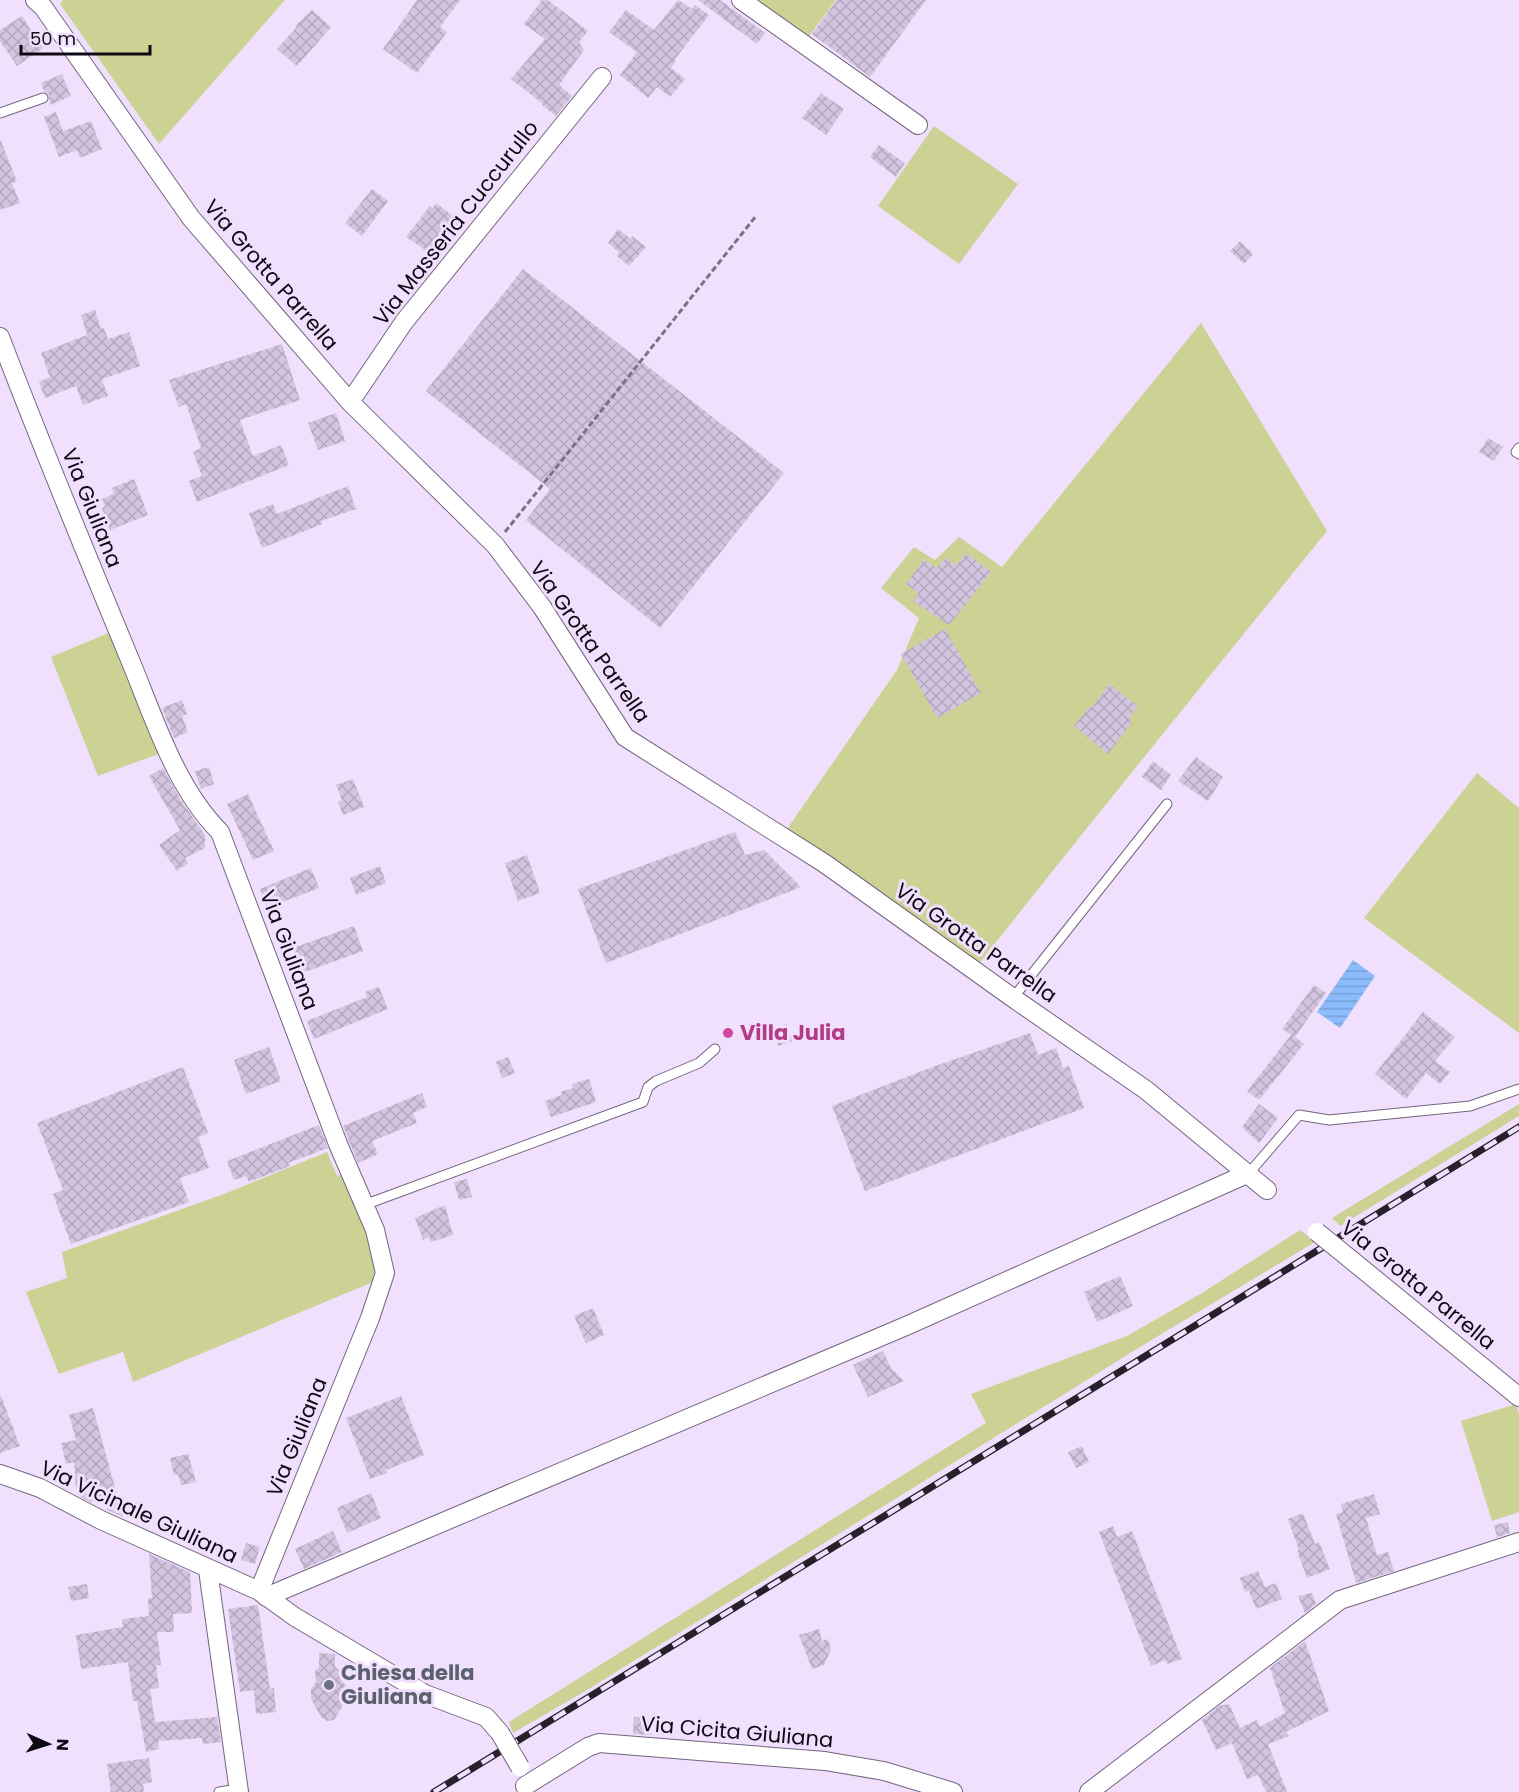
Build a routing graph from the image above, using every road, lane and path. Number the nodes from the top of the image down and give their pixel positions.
1 (741, 0) edge
2 (43, 2) edge
3 (602, 77) dead end
4 (43, 98) dead end
5 (0, 113) edge
6 (918, 125) dead end
7 (756, 216) dead end
8 (0, 337) edge
9 (350, 402) junction
10 (1519, 448) edge
11 (1519, 453) edge
12 (495, 545) junction
13 (1167, 804) dead end
14 (1013, 998) junction
15 (715, 1049) dead end
16 (1519, 1089) edge
17 (1249, 1173) junction
18 (1268, 1190) dead end
19 (364, 1205) junction
20 (1317, 1232) dead end
21 (1519, 1396) edge
22 (0, 1474) edge
23 (1519, 1542) edge
24 (208, 1570) junction
25 (262, 1594) junction
26 (525, 1789) edge
27 (239, 1791) edge
28 (219, 1792) edge
29 (953, 1792) edge
30 (1089, 1792) edge

1 - 6 street
2 - 9 street, Via Grotta Parrella
3 - 9 street, Via Masseria Cuccurullo
4 - 5 lane
7 - 12 path
8 - 19 street, Via Giuliana
9 - 12 street, Via Grotta Parrella
10 - 11 lane
12 - 14 street, Via Grotta Parrella
13 - 14 lane
14 - 17 street, Via Grotta Parrella
15 - 19 lane
16 - 17 lane
17 - 18 street, Via Grotta Parrella
17 - 25 street
19 - 25 street, Via Giuliana
20 - 21 street, Via Grotta Parrella, bridge
22 - 24 street, Via Vicinale Giuliana
23 - 30 street
24 - 25 street, Via Vicinale Giuliana
24 - 27 street
25 - 26 street, Via Vicinale Giuliana, bridge
26 - 29 street, Via Cicita Giuliana
27 - 28 lane

